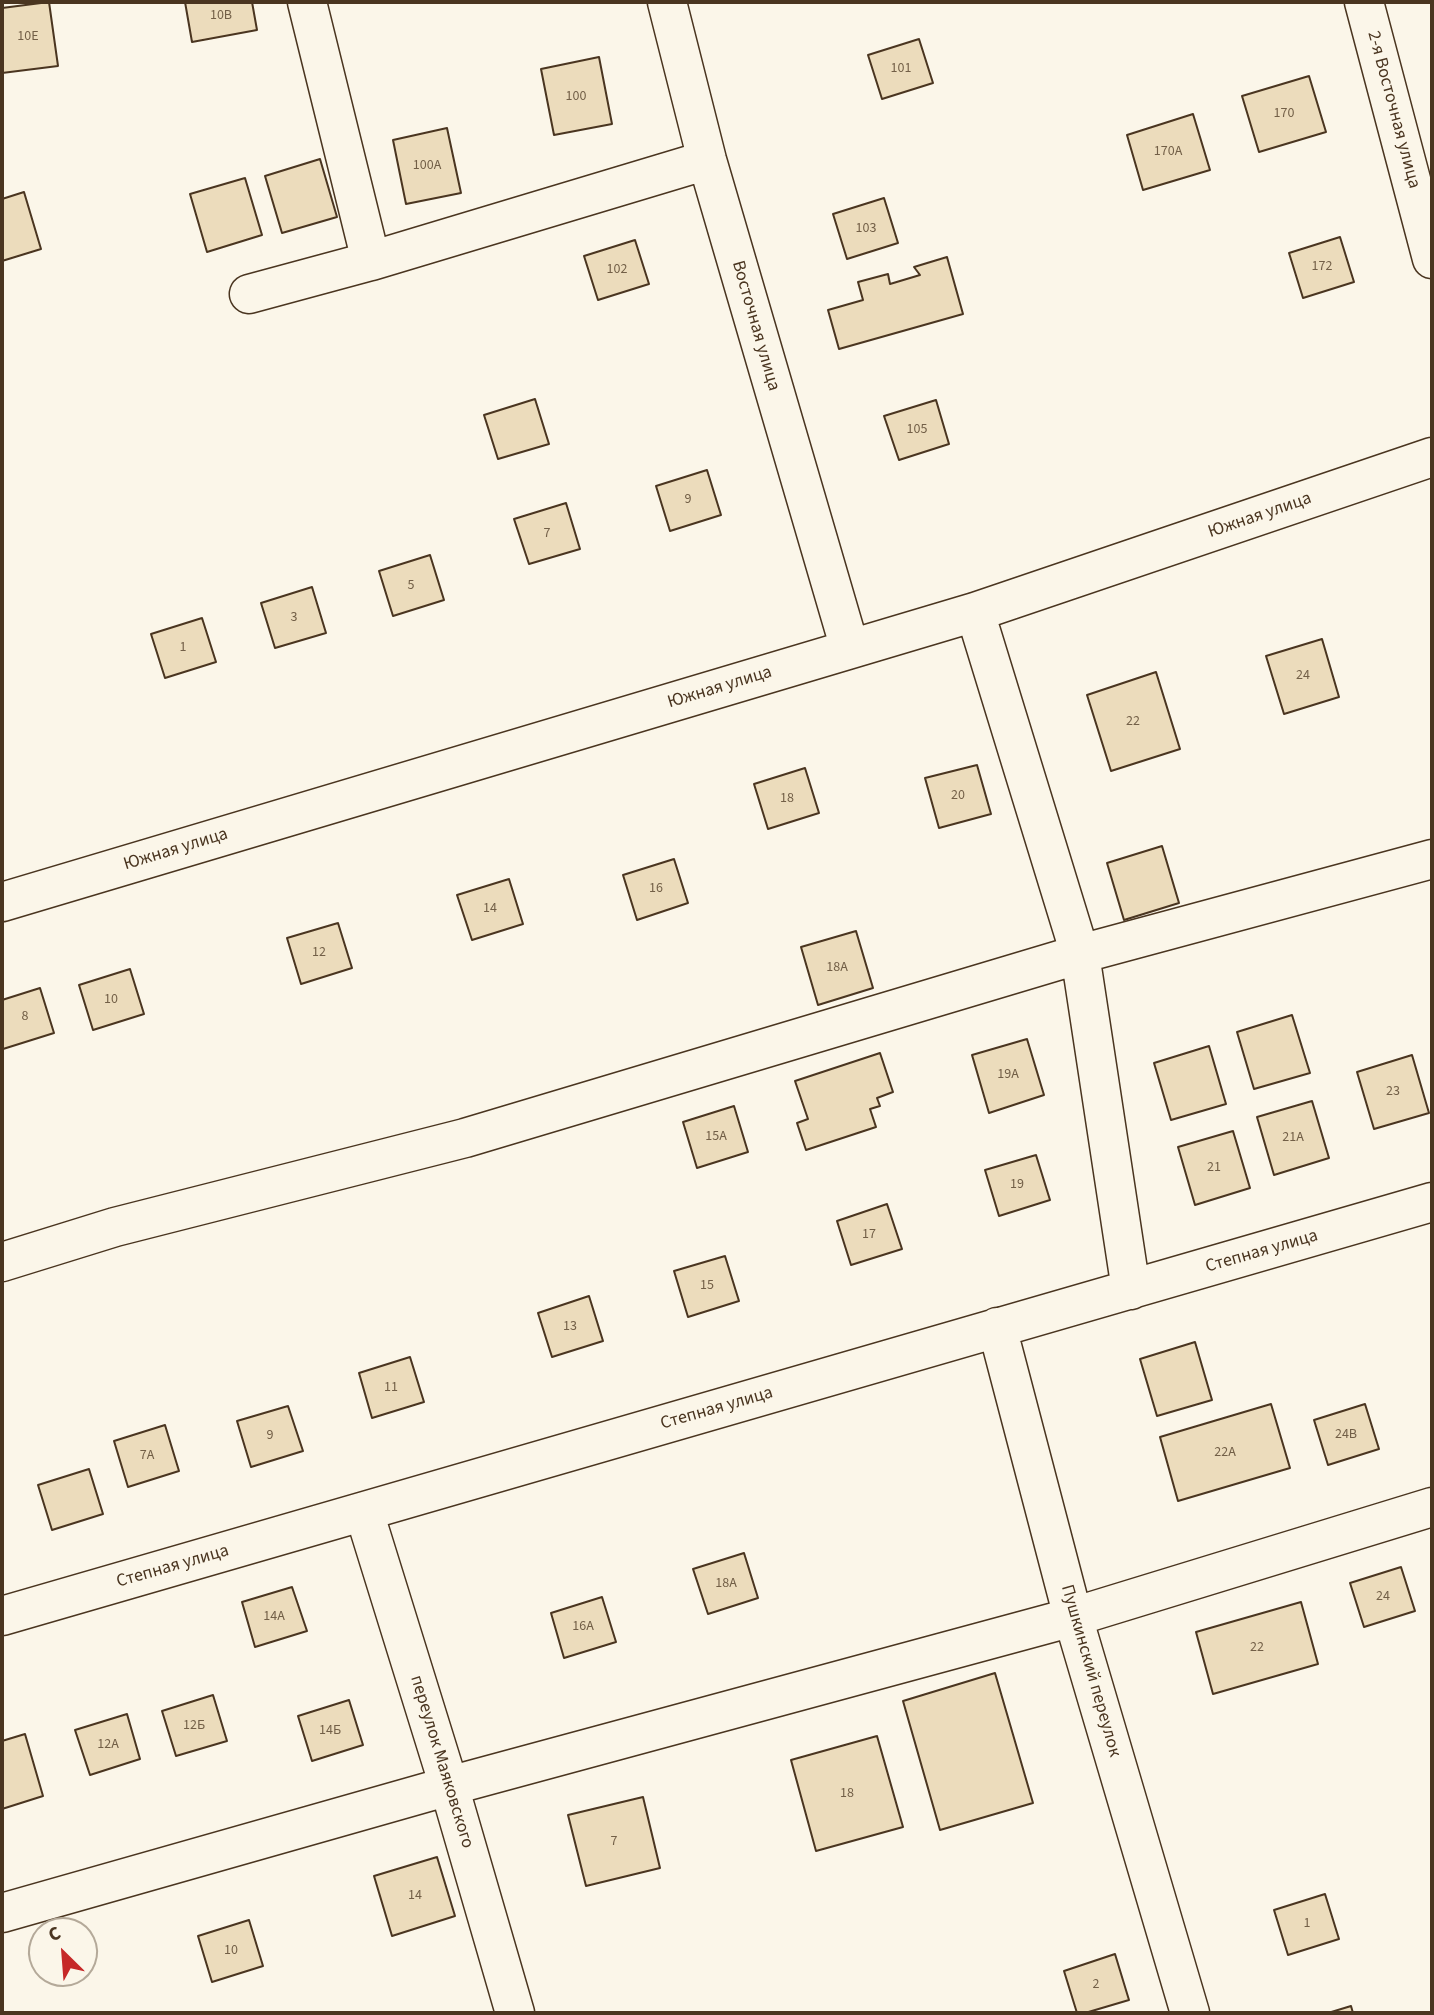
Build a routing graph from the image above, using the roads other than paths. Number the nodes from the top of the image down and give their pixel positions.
1 (307, 2) edge
2 (667, 2) edge
3 (1364, 2) edge
4 (707, 160) junction
5 (1432, 259) edge
6 (371, 261) junction
7 (249, 295) dead end
8 (1432, 457) edge
9 (975, 612) junction
10 (849, 649) junction
11 (1432, 859) edge
12 (2, 902) edge
13 (1080, 954) junction
14 (1432, 1202) edge
15 (2, 1262) edge
16 (1131, 1290) junction
17 (998, 1327) junction
18 (1432, 1507) edge
19 (364, 1512) junction
20 (2, 1616) edge
21 (1073, 1617) junction
22 (449, 1786) junction
23 (2, 1913) edge
24 (515, 2013) edge
25 (1190, 2013) edge

1 - 6 street
2 - 4 street, Восточная улица
3 - 5 street, 2-я Восточная улица
4 - 6 street
4 - 10 street, Восточная улица
6 - 7 street
8 - 9 street, Южная улица
9 - 10 street, Южная улица
9 - 13 street
10 - 12 street, Южная улица
11 - 13 street
13 - 15 street
13 - 16 street
14 - 16 street, Степная улица
16 - 17 street, Степная улица
17 - 19 street, Степная улица
17 - 21 street, Пушкинский переулок
18 - 21 street
19 - 20 street, Степная улица
19 - 22 street, переулок Маяковского
21 - 22 street
21 - 25 street, Пушкинский переулок
22 - 23 street
22 - 24 street, переулок Маяковского

